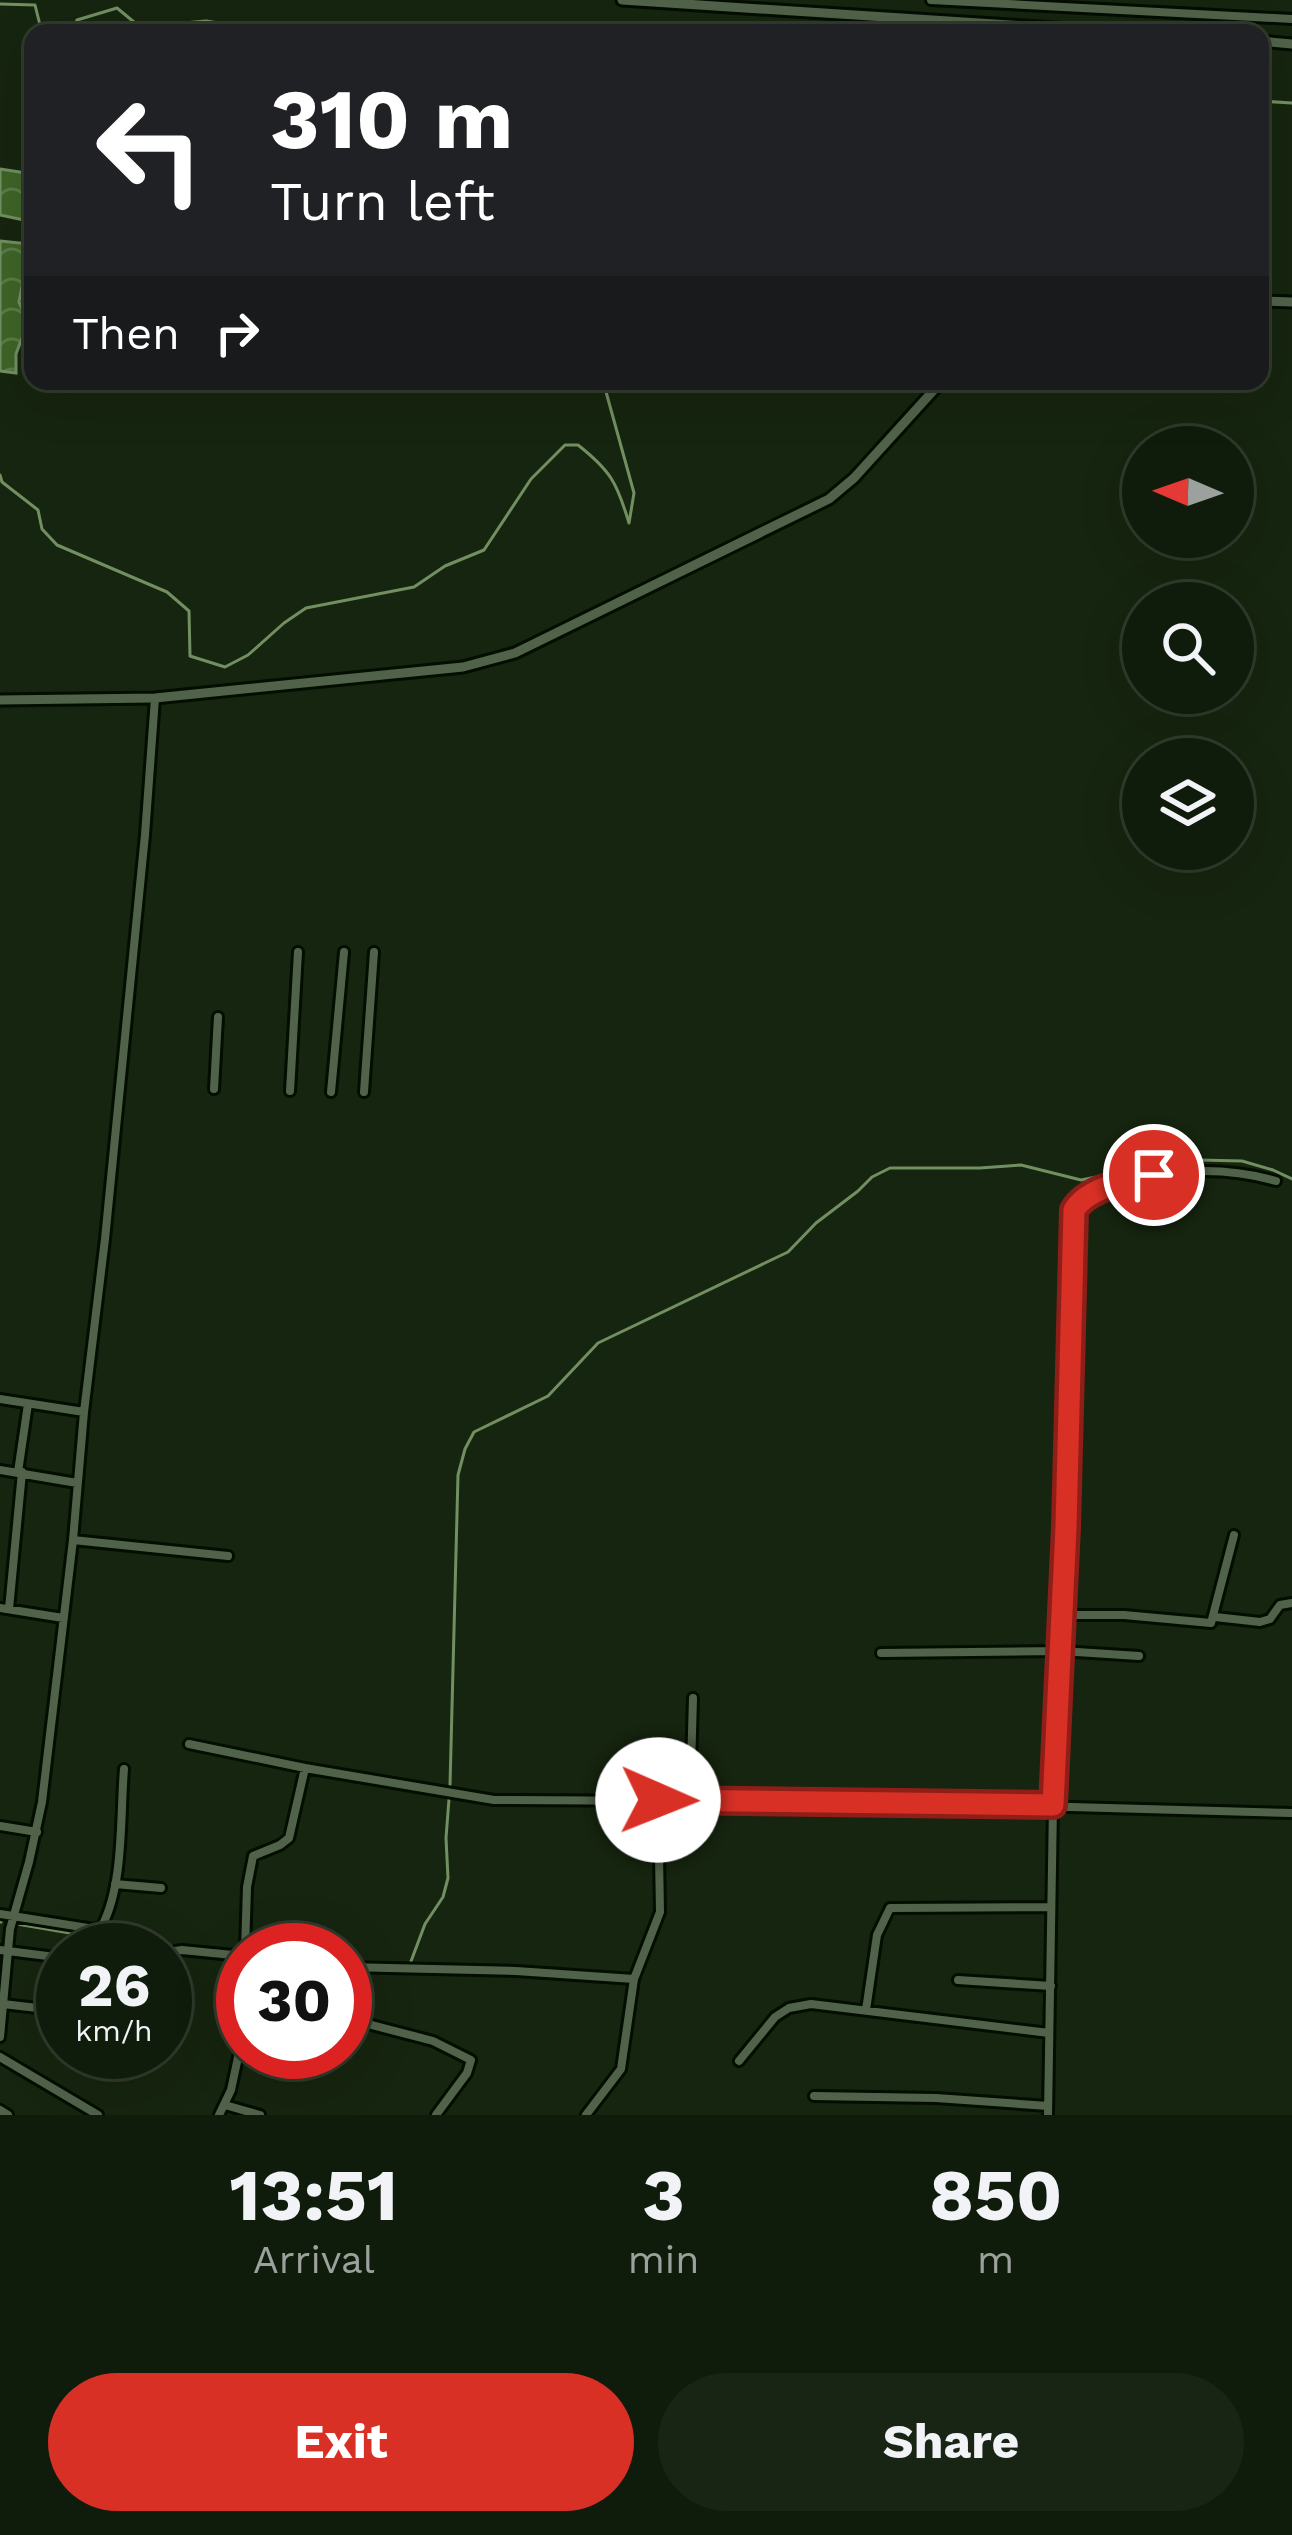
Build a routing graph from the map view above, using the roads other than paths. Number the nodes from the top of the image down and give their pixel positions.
1 (622, 0) edge
2 (931, 0) edge
3 (1292, 19) edge
4 (994, 24) edge
5 (934, 390) edge
6 (155, 698) junction
7 (0, 700) edge
8 (298, 952) dead end
9 (344, 952) dead end
10 (374, 952) dead end
11 (218, 1017) dead end
12 (214, 1089) dead end
13 (290, 1091) dead end
14 (331, 1092) dead end
15 (364, 1092) dead end
16 (1276, 1181) dead end
17 (0, 1399) edge
18 (28, 1404) junction
19 (84, 1412) junction
20 (0, 1470) edge
21 (20, 1472) junction
22 (77, 1483) junction
23 (1234, 1534) dead end
24 (74, 1540) junction
25 (228, 1556) dead end
26 (1292, 1603) edge
27 (5, 1608) edge
28 (1063, 1615) junction
29 (1215, 1617) junction
30 (63, 1618) junction
31 (1061, 1652) junction
32 (881, 1654) dead end
33 (1139, 1656) dead end
34 (693, 1698) dead end
35 (189, 1744) dead end
36 (305, 1768) junction
37 (124, 1769) dead end
38 (658, 1800) junction
39 (690, 1802) junction
40 (1053, 1805) junction
41 (1292, 1813) edge
42 (0, 1826) edge
43 (37, 1832) junction
44 (116, 1884) junction
45 (161, 1888) dead end
46 (1051, 1907) junction
47 (0, 1914) edge
48 (13, 1916) junction
49 (246, 1923) edge
50 (3, 1951) edge
51 (36, 1955) edge
52 (372, 1968) edge
53 (634, 1979) junction
54 (958, 1981) dead end
55 (1051, 1986) junction
56 (2, 2006) edge
57 (36, 2009) edge
58 (866, 2010) junction
59 (372, 2025) edge
60 (1049, 2033) junction
61 (0, 2036) edge
62 (0, 2057) edge
63 (739, 2061) dead end
64 (232, 2079) edge
65 (814, 2096) dead end
66 (225, 2105) junction
67 (0, 2110) edge
68 (1048, 2111) edge
69 (8, 2115) edge
70 (98, 2115) edge
71 (219, 2115) edge
72 (260, 2115) edge
73 (436, 2115) edge
74 (586, 2115) edge

1 - 4 street
2 - 3 street
5 - 6 street
6 - 7 street
6 - 19 street
8 - 13 street
9 - 14 street
10 - 15 street
11 - 12 street
16 - 28 street
17 - 18 street
18 - 19 street
18 - 21 street
19 - 22 street
20 - 21 street
21 - 22 street
21 - 27 street
22 - 24 street
23 - 29 street
24 - 25 street
24 - 30 street
26 - 29 street
27 - 30 street
28 - 29 street
28 - 31 street
30 - 43 street
31 - 32 street
31 - 33 street
31 - 40 street
34 - 39 street
35 - 36 street
36 - 38 street
36 - 49 street
37 - 44 street
38 - 39 street
38 - 53 street
39 - 40 street
40 - 41 street
40 - 46 street
42 - 43 street
43 - 48 street
44 - 45 street
44 - 48 street
46 - 55 street
46 - 58 street
47 - 48 street
48 - 50 street
50 - 51 street
50 - 56 street
52 - 53 street
53 - 74 street
54 - 55 street
55 - 60 street
56 - 57 street
56 - 61 street
58 - 60 street
58 - 63 street
59 - 73 street
60 - 68 street
62 - 70 street
64 - 66 street
65 - 68 street
66 - 71 street
66 - 72 street
67 - 69 street

